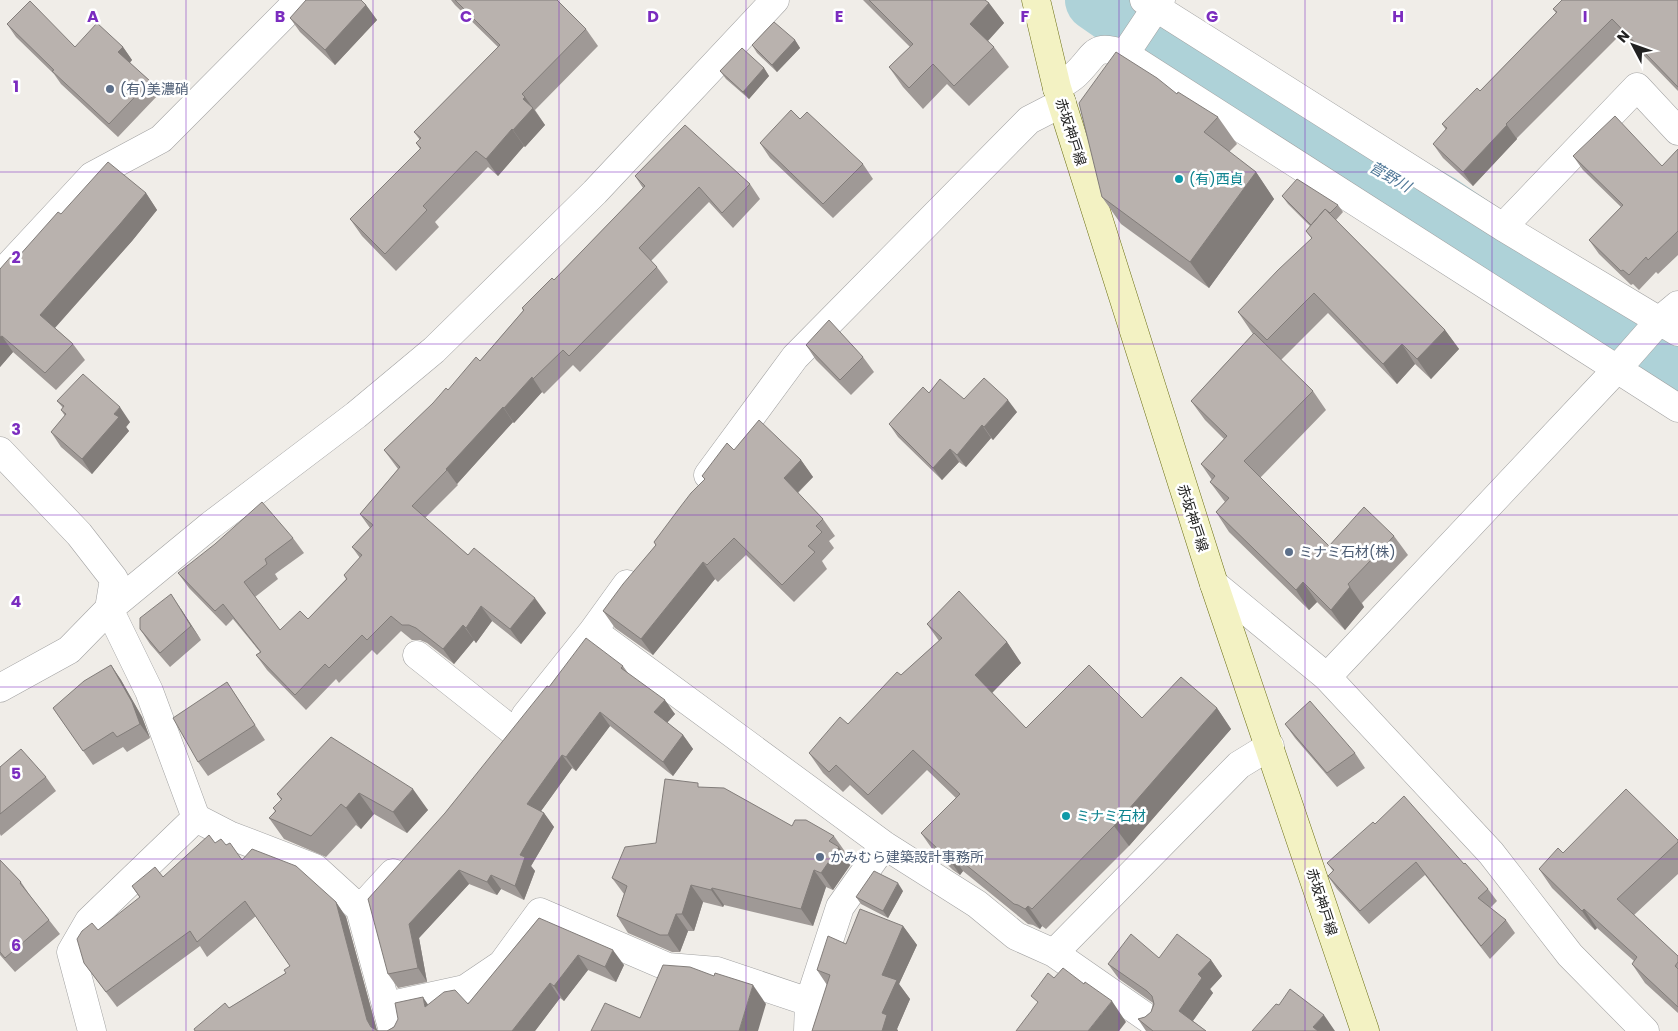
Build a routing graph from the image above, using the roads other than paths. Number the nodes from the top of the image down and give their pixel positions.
1 (299, 0) edge
2 (775, 0) edge
3 (1036, 0) edge
4 (1153, 6) edge
5 (1129, 49) junction
6 (1059, 95) junction
7 (1678, 131) edge
8 (1503, 227) junction
9 (0, 275) edge
10 (1653, 334) edge
11 (1678, 408) edge
12 (0, 451) edge
13 (691, 498) edge
14 (639, 568) edge
15 (1214, 584) junction
16 (109, 609) junction
17 (593, 631) junction
18 (417, 655) dead end
19 (1327, 677) junction
20 (0, 688) edge
21 (513, 731) junction
22 (1270, 746) junction
23 (495, 753) edge
24 (196, 818) junction
25 (884, 845) junction
26 (410, 854) edge
27 (360, 909) junction
28 (1054, 953) junction
29 (809, 1002) junction
30 (390, 1019) edge
31 (1149, 1019) edge
32 (92, 1031) edge
33 (808, 1031) edge
34 (1365, 1031) edge
35 (1645, 1031) edge

1 - 9 street
2 - 16 street
3 - 6 main road, 赤坂神戸線
4 - 5 street
4 - 8 street
5 - 6 street
5 - 10 street
6 - 13 street
6 - 15 main road, 赤坂神戸線
7 - 8 street
8 - 10 street
10 - 11 street
10 - 19 street
12 - 16 street
14 - 17 street
15 - 19 street
15 - 22 main road, 赤坂神戸線
16 - 20 street
16 - 24 street
17 - 21 street
17 - 25 street
18 - 21 street
19 - 35 street
21 - 23 street
22 - 28 street
22 - 34 main road, 赤坂神戸線
24 - 27 street
24 - 32 street
25 - 28 street
25 - 29 street
26 - 27 street
27 - 30 street
28 - 31 street
29 - 30 street
29 - 33 street

